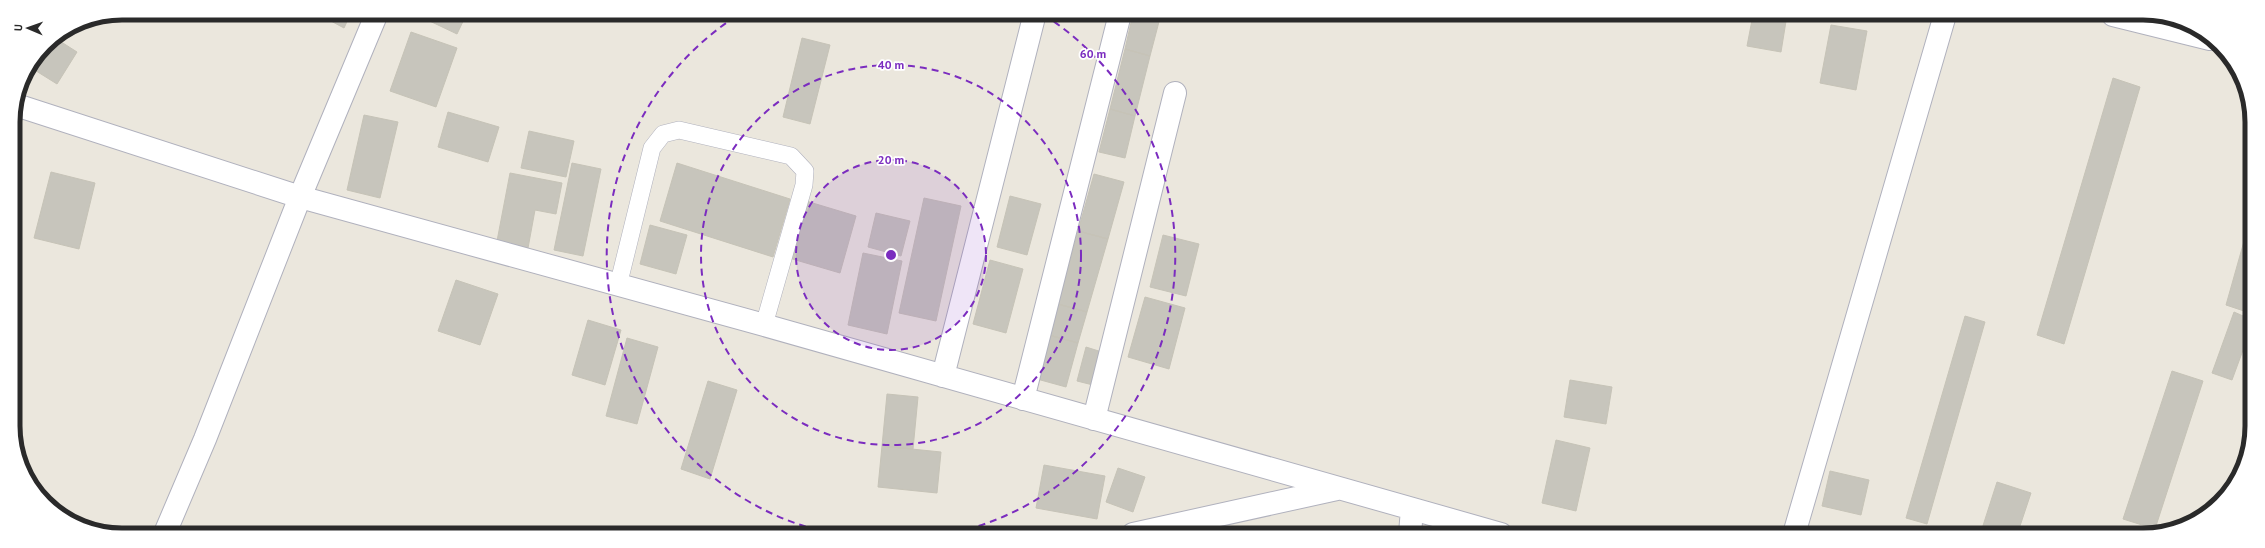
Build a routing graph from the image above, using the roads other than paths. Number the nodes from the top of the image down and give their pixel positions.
1 (374, 20) edge
2 (1033, 20) edge
3 (1118, 20) edge
4 (1944, 20) edge
5 (2132, 20) edge
6 (2199, 37) edge
7 (1175, 93) dead end
8 (21, 107) edge
9 (300, 197) junction
10 (618, 286) junction
11 (764, 325) junction
12 (943, 376) junction
13 (1023, 399) junction
14 (1094, 418) junction
15 (1340, 488) junction
16 (1412, 509) junction
17 (167, 528) edge
18 (1160, 528) edge
19 (1410, 528) edge
20 (1480, 528) edge
21 (1796, 528) edge

1 - 9 street
2 - 12 street
3 - 13 street
4 - 21 street
5 - 6 street
7 - 14 street
8 - 9 street
9 - 10 street
9 - 17 street
10 - 11 street
10 - 11 lane
11 - 12 street
12 - 13 street
13 - 14 street
14 - 15 street
15 - 16 street
15 - 18 street
16 - 19 street
16 - 20 street

